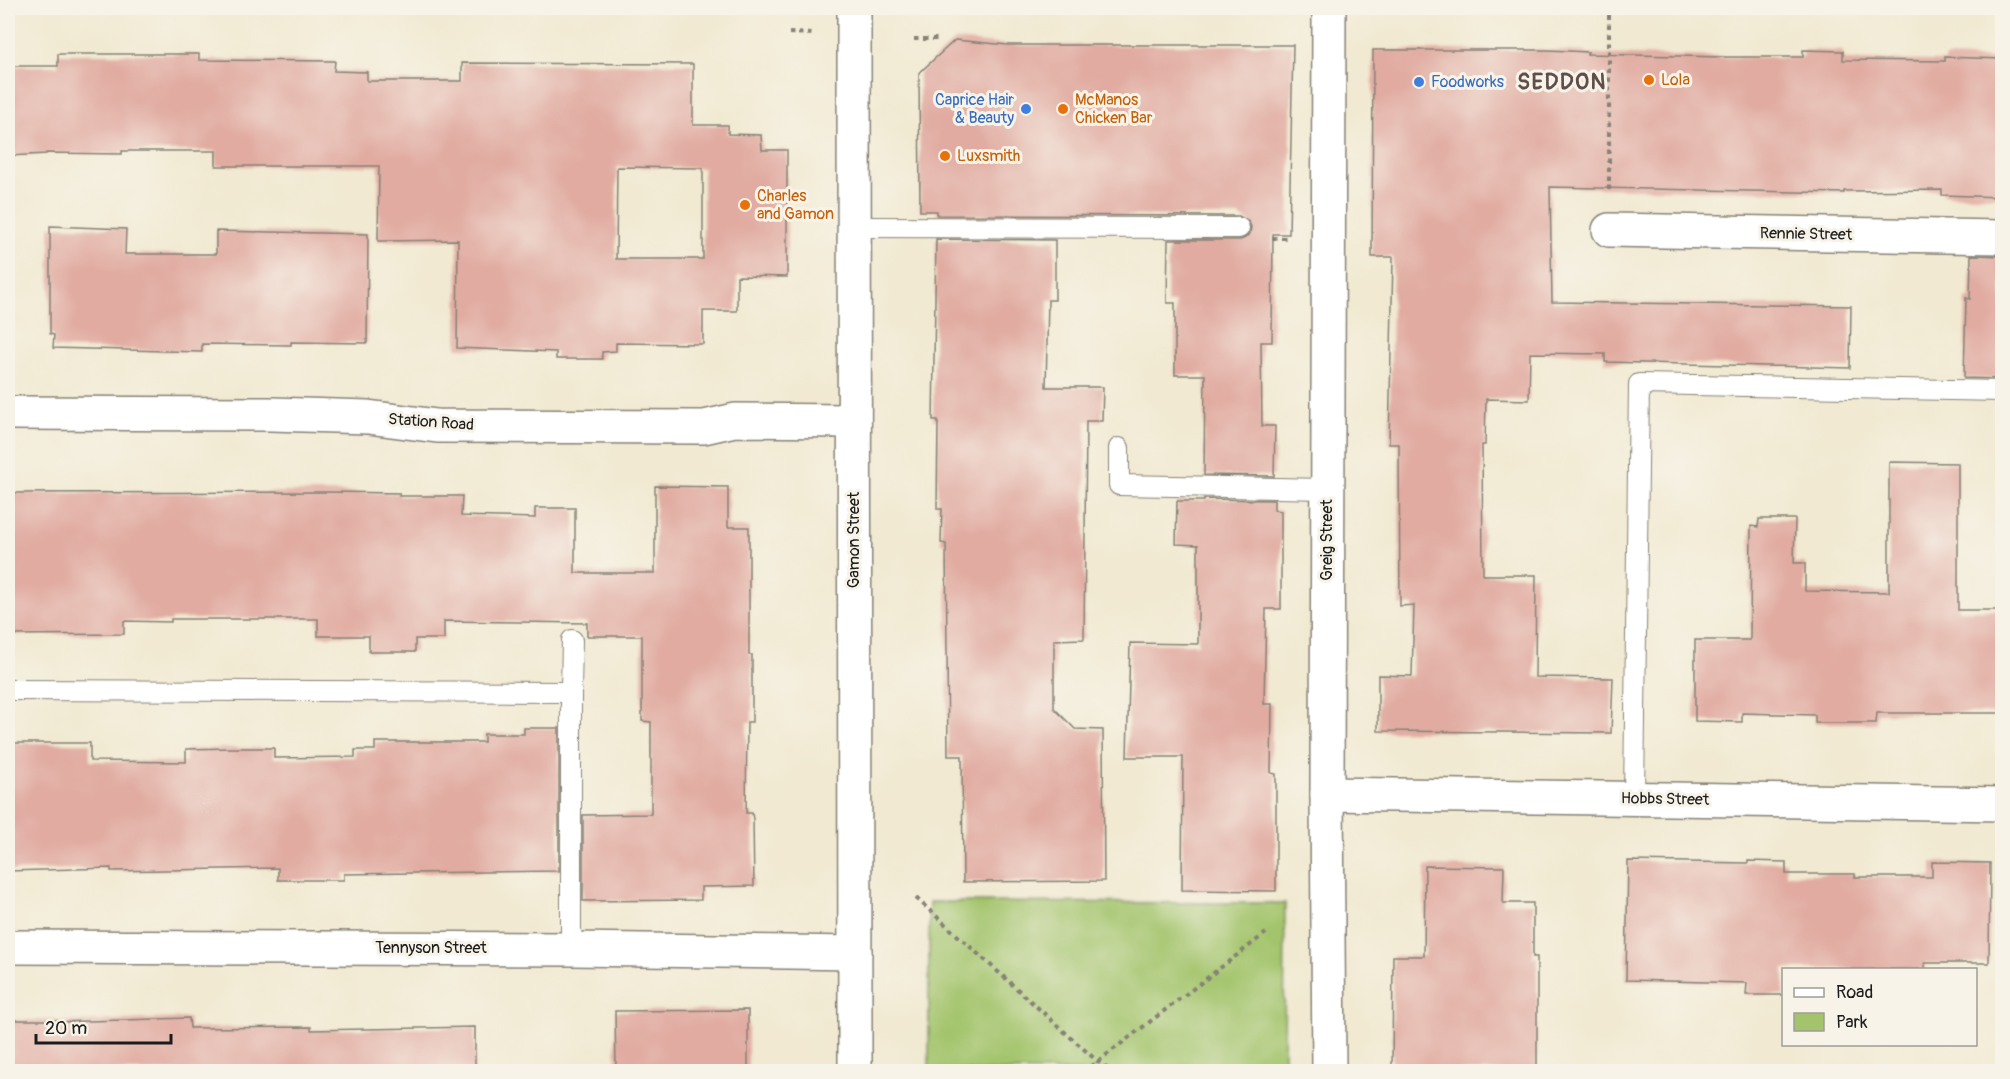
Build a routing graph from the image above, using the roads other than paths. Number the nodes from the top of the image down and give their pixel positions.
1 (854, 8) edge
2 (1329, 8) edge
3 (854, 227) junction
4 (1239, 228) road end
5 (1609, 230) road end
6 (2002, 237) edge
7 (2002, 391) edge
8 (8, 413) edge
9 (854, 421) junction
10 (1119, 448) dead end
11 (1327, 489) junction
12 (572, 640) dead end
13 (8, 690) edge
14 (571, 692) junction
15 (1327, 794) junction
16 (1634, 799) junction
17 (2002, 804) edge
18 (8, 947) edge
19 (571, 949) junction
20 (855, 953) junction
21 (855, 1071) edge
22 (1329, 1071) edge

1 - 3 street, Gamon Street
2 - 11 street, Greig Street
3 - 4 lane
3 - 9 street, Gamon Street
5 - 6 street, Rennie Street
7 - 16 lane
8 - 9 street, Station Road
9 - 20 street, Gamon Street
10 - 11 lane
11 - 15 street, Greig Street
12 - 14 lane
13 - 14 lane
14 - 19 lane
15 - 16 street, Hobbs Street
15 - 22 street, Greig Street
16 - 17 street, Hobbs Street
18 - 19 street, Tennyson Street
19 - 20 street, Tennyson Street
20 - 21 street, Gamon Street

